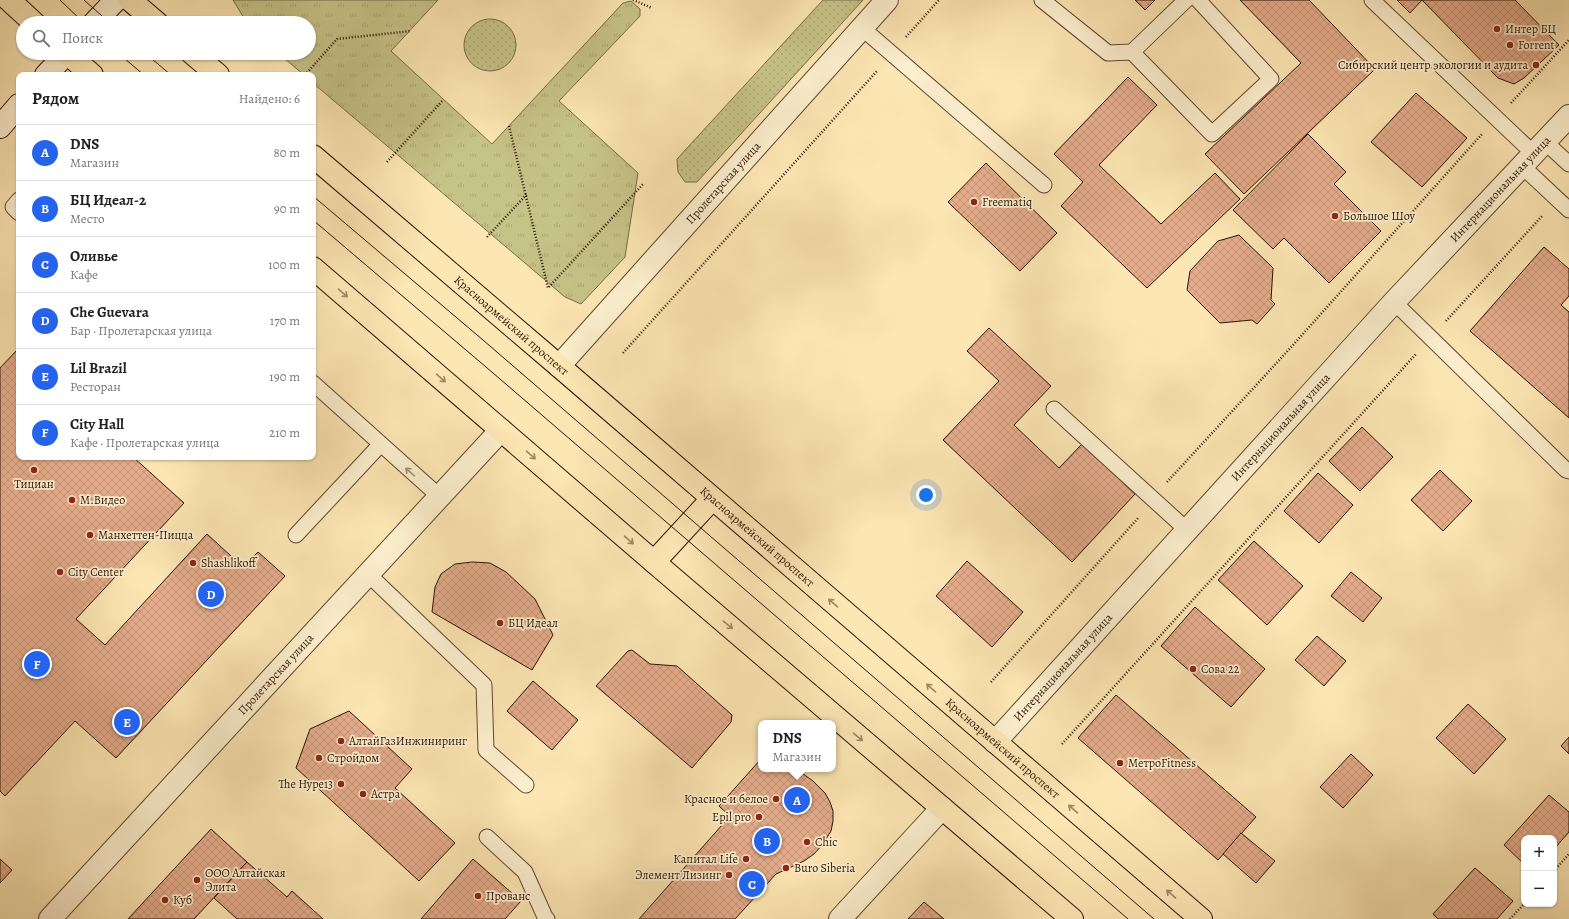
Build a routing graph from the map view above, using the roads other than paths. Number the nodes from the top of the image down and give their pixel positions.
1 (9, 0) edge
2 (116, 0) edge
3 (130, 0) edge
4 (887, 0) edge
5 (1042, 0) edge
6 (1186, 0) edge
7 (1198, 0) edge
8 (1372, 0) edge
9 (26, 16) edge
10 (101, 16) edge
11 (149, 16) edge
12 (862, 28) junction
13 (1132, 52) junction
14 (60, 60) edge
15 (75, 60) edge
16 (200, 60) edge
17 (49, 72) edge
18 (89, 72) edge
19 (214, 72) edge
20 (16, 108) edge
21 (1569, 116) edge
22 (0, 127) edge
23 (1534, 154) junction
24 (316, 159) edge
25 (1569, 164) edge
26 (1044, 185) dead end
27 (1569, 210) edge
28 (316, 271) edge
29 (1394, 302) junction
30 (559, 366) junction
31 (316, 386) edge
32 (1054, 409) dead end
33 (501, 430) junction
34 (380, 445) junction
35 (1569, 471) edge
36 (440, 497) junction
37 (712, 499) junction
38 (1187, 530) junction
39 (296, 535) dead end
40 (654, 562) junction
41 (368, 574) junction
42 (995, 742) junction
43 (526, 785) dead end
44 (942, 808) junction
45 (487, 837) dead end
46 (50, 919) edge
47 (548, 919) edge
48 (840, 919) edge
49 (1072, 919) edge
50 (1201, 919) edge

1 - 9 main road
2 - 10 street
3 - 11 main road
4 - 12 street, Пролетарская улица
5 - 13 lane
6 - 13 lane
7 - 13 lane
8 - 23 lane
12 - 26 lane
12 - 30 street, Пролетарская улица
14 - 17 street
15 - 18 main road
16 - 19 main road
20 - 22 street
21 - 23 street, Интернациональная улица
23 - 25 lane
23 - 27 lane
23 - 29 street, Интернациональная улица
24 - 30 main road, Красноармейский проспект
28 -> 33 main road
29 - 35 lane
29 - 38 street, Интернациональная улица
30 - 37 main road, Красноармейский проспект
31 - 34 lane
32 - 38 lane
33 - 36 street, Пролетарская улица
33 -> 40 main road
36 -> 34 lane
34 - 39 lane
36 - 41 street, Пролетарская улица
37 - 40 main road
42 -> 37 main road, Красноармейский проспект
38 - 42 street, Интернациональная улица
40 -> 44 main road
41 - 43 lane
41 - 46 street, Пролетарская улица
50 -> 42 main road, Красноармейский проспект
44 - 48 street
44 - 49 main road
45 - 47 lane

